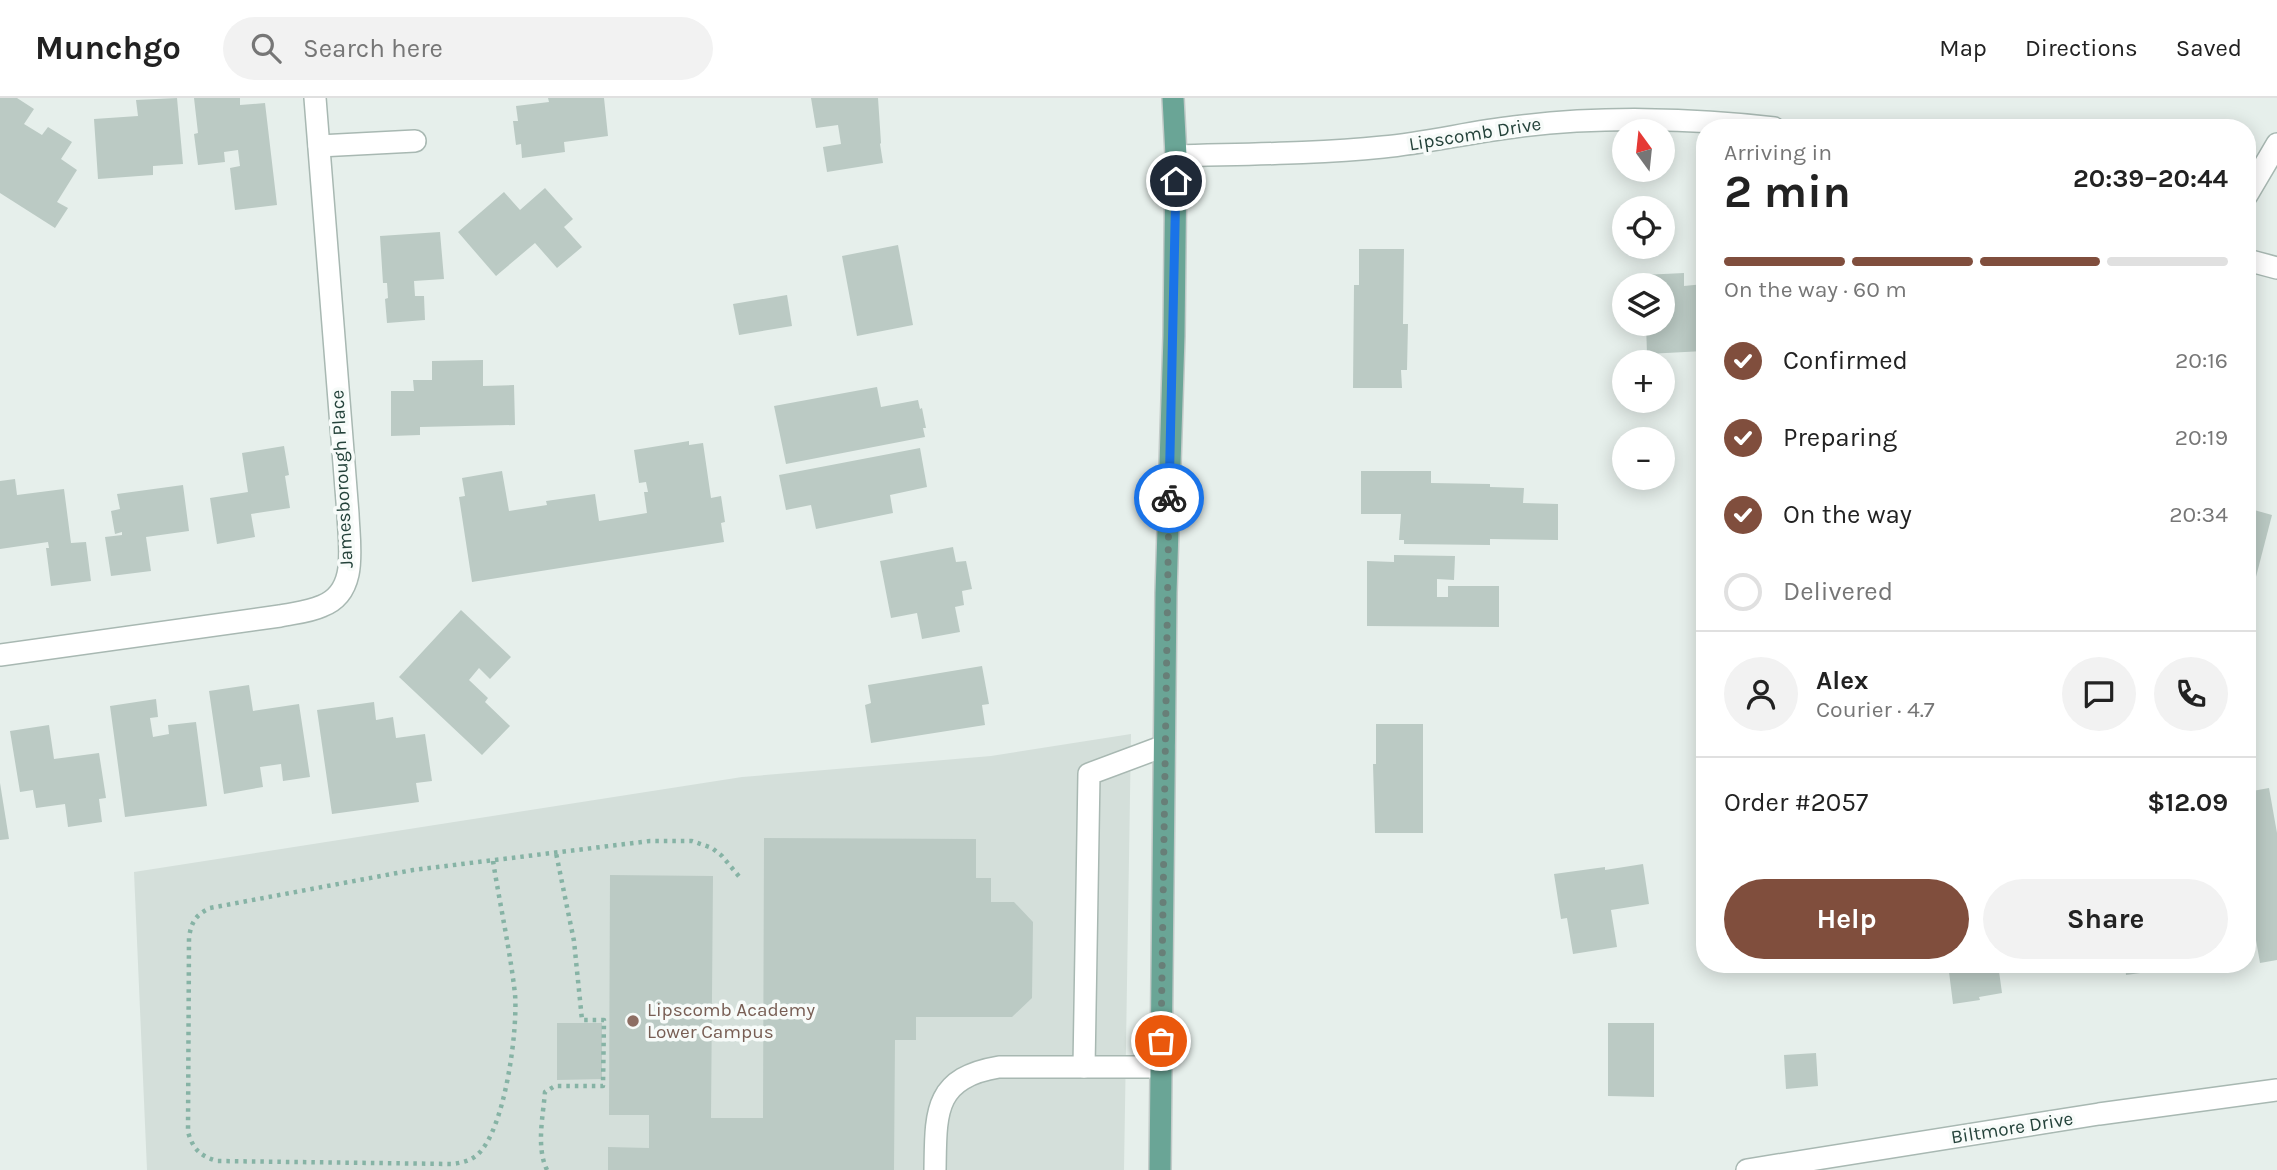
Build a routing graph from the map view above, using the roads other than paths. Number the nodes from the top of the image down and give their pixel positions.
1 (315, 98) edge
2 (1173, 98) edge
3 (1696, 121) edge
4 (415, 141) dead end
5 (2277, 144) edge
6 (319, 146) junction
7 (1176, 156) junction
8 (2256, 180) edge
9 (2256, 262) edge
10 (2277, 268) edge
11 (0, 654) edge
12 (1164, 746) junction
13 (1084, 1067) junction
14 (1161, 1067) junction
15 (2277, 1090) edge
16 (1794, 1166) edge
17 (936, 1170) edge
18 (1160, 1170) edge
19 (1747, 1170) edge

1 - 6 street, Jamesborough Place
2 - 7 main road
3 - 7 street, Lipscomb Drive
4 - 6 street
5 - 8 street
6 - 11 street, Jamesborough Place
7 - 12 main road
9 - 10 street
12 - 13 street
12 - 14 main road
13 - 14 street
13 - 17 street
14 - 18 main road
15 - 16 street, Biltmore Drive
16 - 19 street, Biltmore Drive

